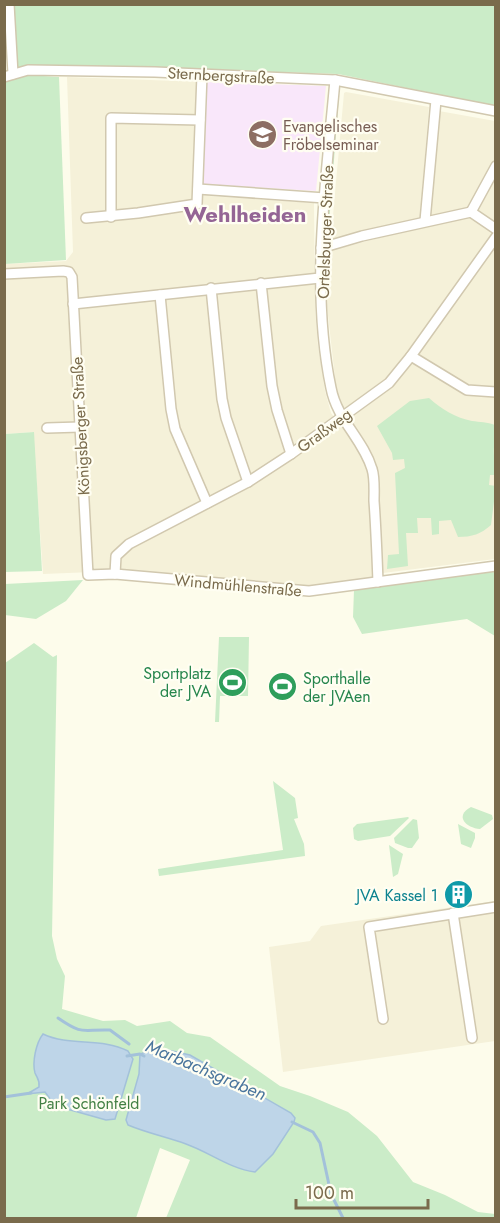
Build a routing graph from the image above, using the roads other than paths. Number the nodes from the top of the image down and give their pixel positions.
1 (9, 4) edge
2 (9, 75) edge
3 (202, 75) junction
4 (335, 80) junction
5 (436, 100) junction
6 (495, 111) edge
7 (200, 120) junction
8 (495, 166) edge
9 (198, 189) junction
10 (325, 198) junction
11 (471, 212) junction
12 (111, 217) junction
13 (86, 218) dead end
14 (425, 221) junction
15 (495, 229) edge
16 (495, 237) edge
17 (321, 248) junction
18 (4, 274) edge
19 (320, 278) junction
20 (261, 283) junction
21 (211, 288) junction
22 (160, 296) junction
23 (74, 304) junction
24 (411, 356) junction
25 (495, 392) edge
26 (341, 417) junction
27 (80, 427) junction
28 (47, 428) dead end
29 (291, 454) junction
30 (248, 482) junction
31 (207, 503) junction
32 (495, 566) edge
33 (115, 574) junction
34 (88, 575) joint
35 (378, 582) junction
36 (495, 907) edge
37 (453, 914) junction
38 (383, 1019) dead end
39 (472, 1038) dead end

1 - 2 street
2 - 3 street, Sternbergstraße
3 - 4 street, Sternbergstraße
3 - 7 street
4 - 5 street, Sternbergstraße
4 - 10 street, Ortelsburger Straße
5 - 6 street, Sternbergstraße
5 - 14 street
7 - 9 street
7 - 12 street
8 - 11 street
9 - 10 street
9 - 12 street
10 - 17 street, Ortelsburger Straße
11 - 14 street
11 - 15 street
12 - 13 street
14 - 17 street
16 - 24 street, Graßweg
17 - 19 street, Ortelsburger Straße
18 - 23 street, Königsberger Straße
19 - 20 street
19 - 26 street, Ortelsburger Straße
20 - 21 street
20 - 29 street
21 - 22 street
21 - 30 street
22 - 23 street
22 - 31 street
23 - 27 street, Königsberger Straße
24 - 25 street
24 - 26 street, Graßweg
26 - 29 street, Graßweg
26 - 35 street, Ortelsburger Straße
27 - 28 street
27 - 34 street, Königsberger Straße
29 - 30 street, Graßweg
30 - 31 street, Graßweg
31 - 33 street, Graßweg
32 - 35 street, Windmühlenstraße
33 - 34 street, Windmühlenstraße
33 - 35 street, Windmühlenstraße
36 - 37 street
37 - 38 street
37 - 39 street

